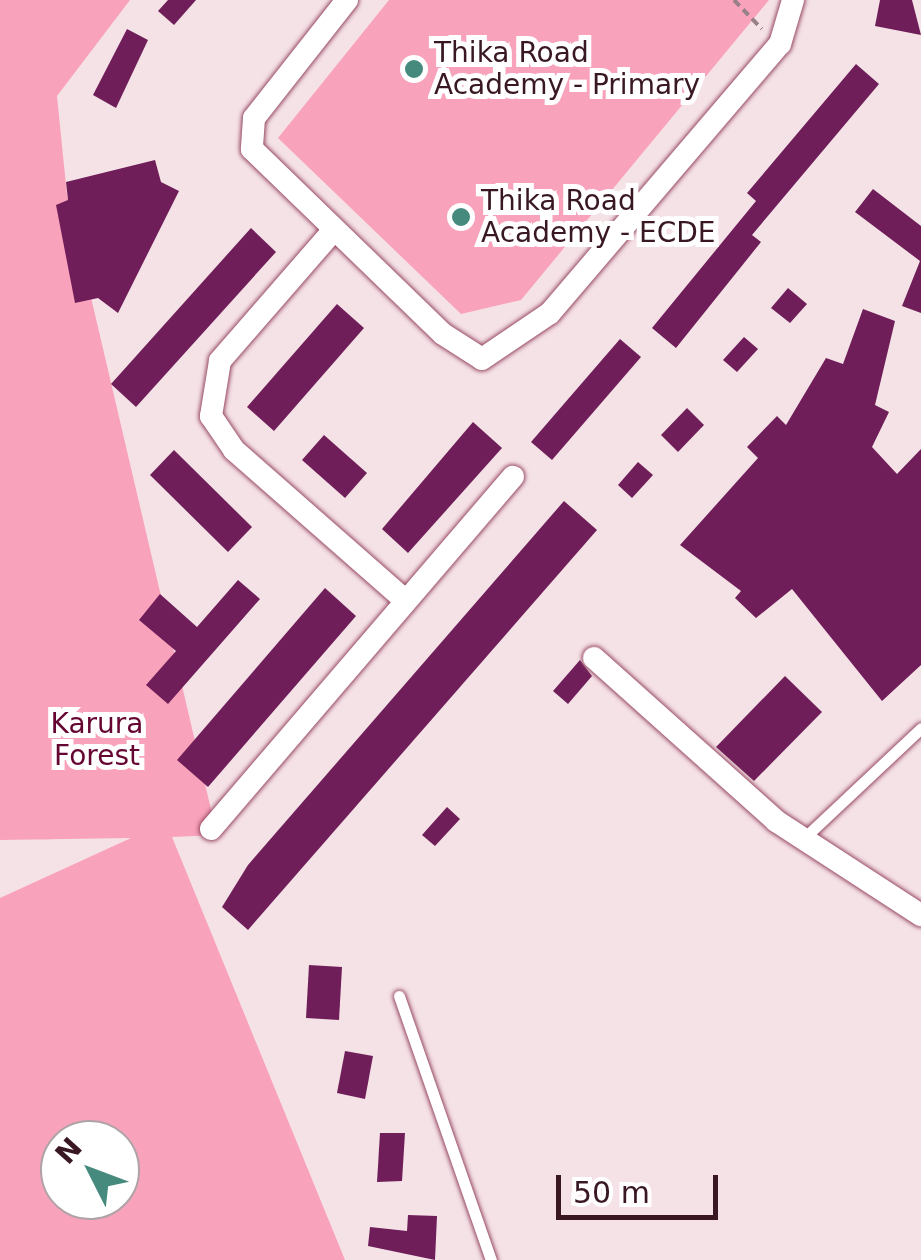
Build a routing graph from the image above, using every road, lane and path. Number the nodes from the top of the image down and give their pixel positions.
1 (347, 0) edge
2 (734, 0) edge
3 (793, 0) edge
4 (780, 44) junction
5 (332, 232) junction
6 (512, 477) dead end
7 (405, 600) junction
8 (594, 658) dead end
9 (921, 728) edge
10 (210, 829) dead end
11 (803, 839) junction
12 (921, 915) edge
13 (399, 996) dead end
14 (491, 1260) edge

1 - 5 street
2 - 4 path
3 - 4 street
4 - 5 street
5 - 7 street
6 - 7 street
7 - 10 street
8 - 11 street
9 - 11 lane
11 - 12 street
13 - 14 lane

